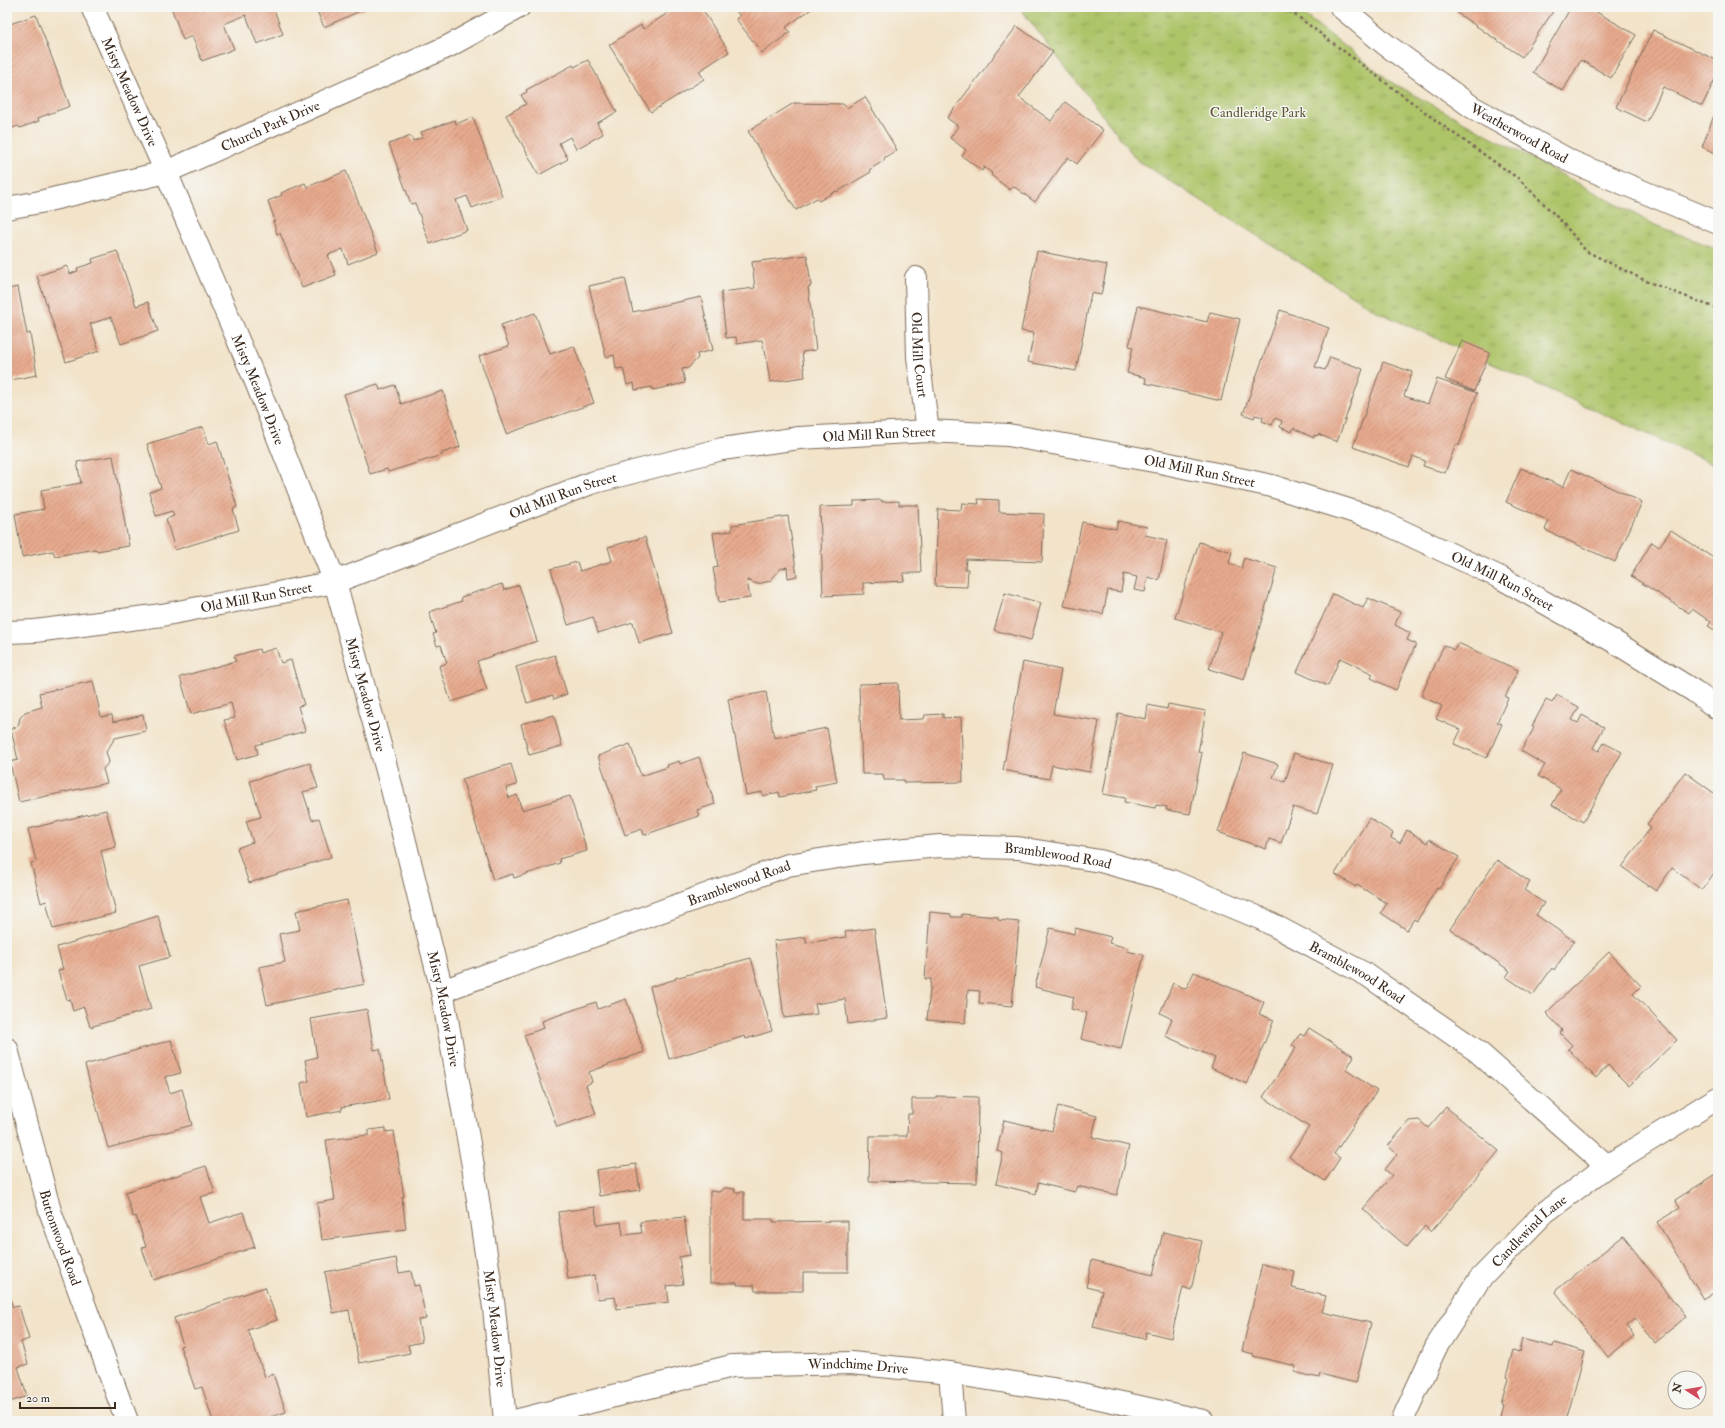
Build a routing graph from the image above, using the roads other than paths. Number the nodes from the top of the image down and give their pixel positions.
1 (92, 7) edge
2 (519, 7) edge
3 (1341, 7) edge
4 (166, 172) junction
5 (7, 208) edge
6 (1718, 223) edge
7 (916, 278) dead end
8 (928, 431) junction
9 (335, 582) junction
10 (7, 632) edge
11 (1718, 709) edge
12 (442, 991) junction
13 (7, 1049) edge
14 (1718, 1098) edge
15 (1607, 1166) junction
16 (950, 1373) junction
17 (127, 1421) edge
18 (505, 1421) edge
19 (515, 1421) edge
20 (954, 1421) edge
21 (1202, 1421) edge
22 (1403, 1421) edge

1 - 4 street, Misty Meadow Drive
2 - 4 street, Church Park Drive
3 - 6 street, Weatherwood Road
4 - 5 street, Church Park Drive
4 - 9 street, Misty Meadow Drive
7 - 8 street, Old Mill Court
8 - 9 street, Old Mill Run Street
8 - 11 street, Old Mill Run Street
9 - 10 street, Old Mill Run Street
9 - 12 street, Misty Meadow Drive
12 - 15 street, Bramblewood Road
12 - 18 street, Misty Meadow Drive
13 - 17 street, Buttonwood Road
14 - 15 street, Candlewind Lane
15 - 22 street, Candlewind Lane
16 - 19 street, Windchime Drive
16 - 20 street
16 - 21 street, Windchime Drive

